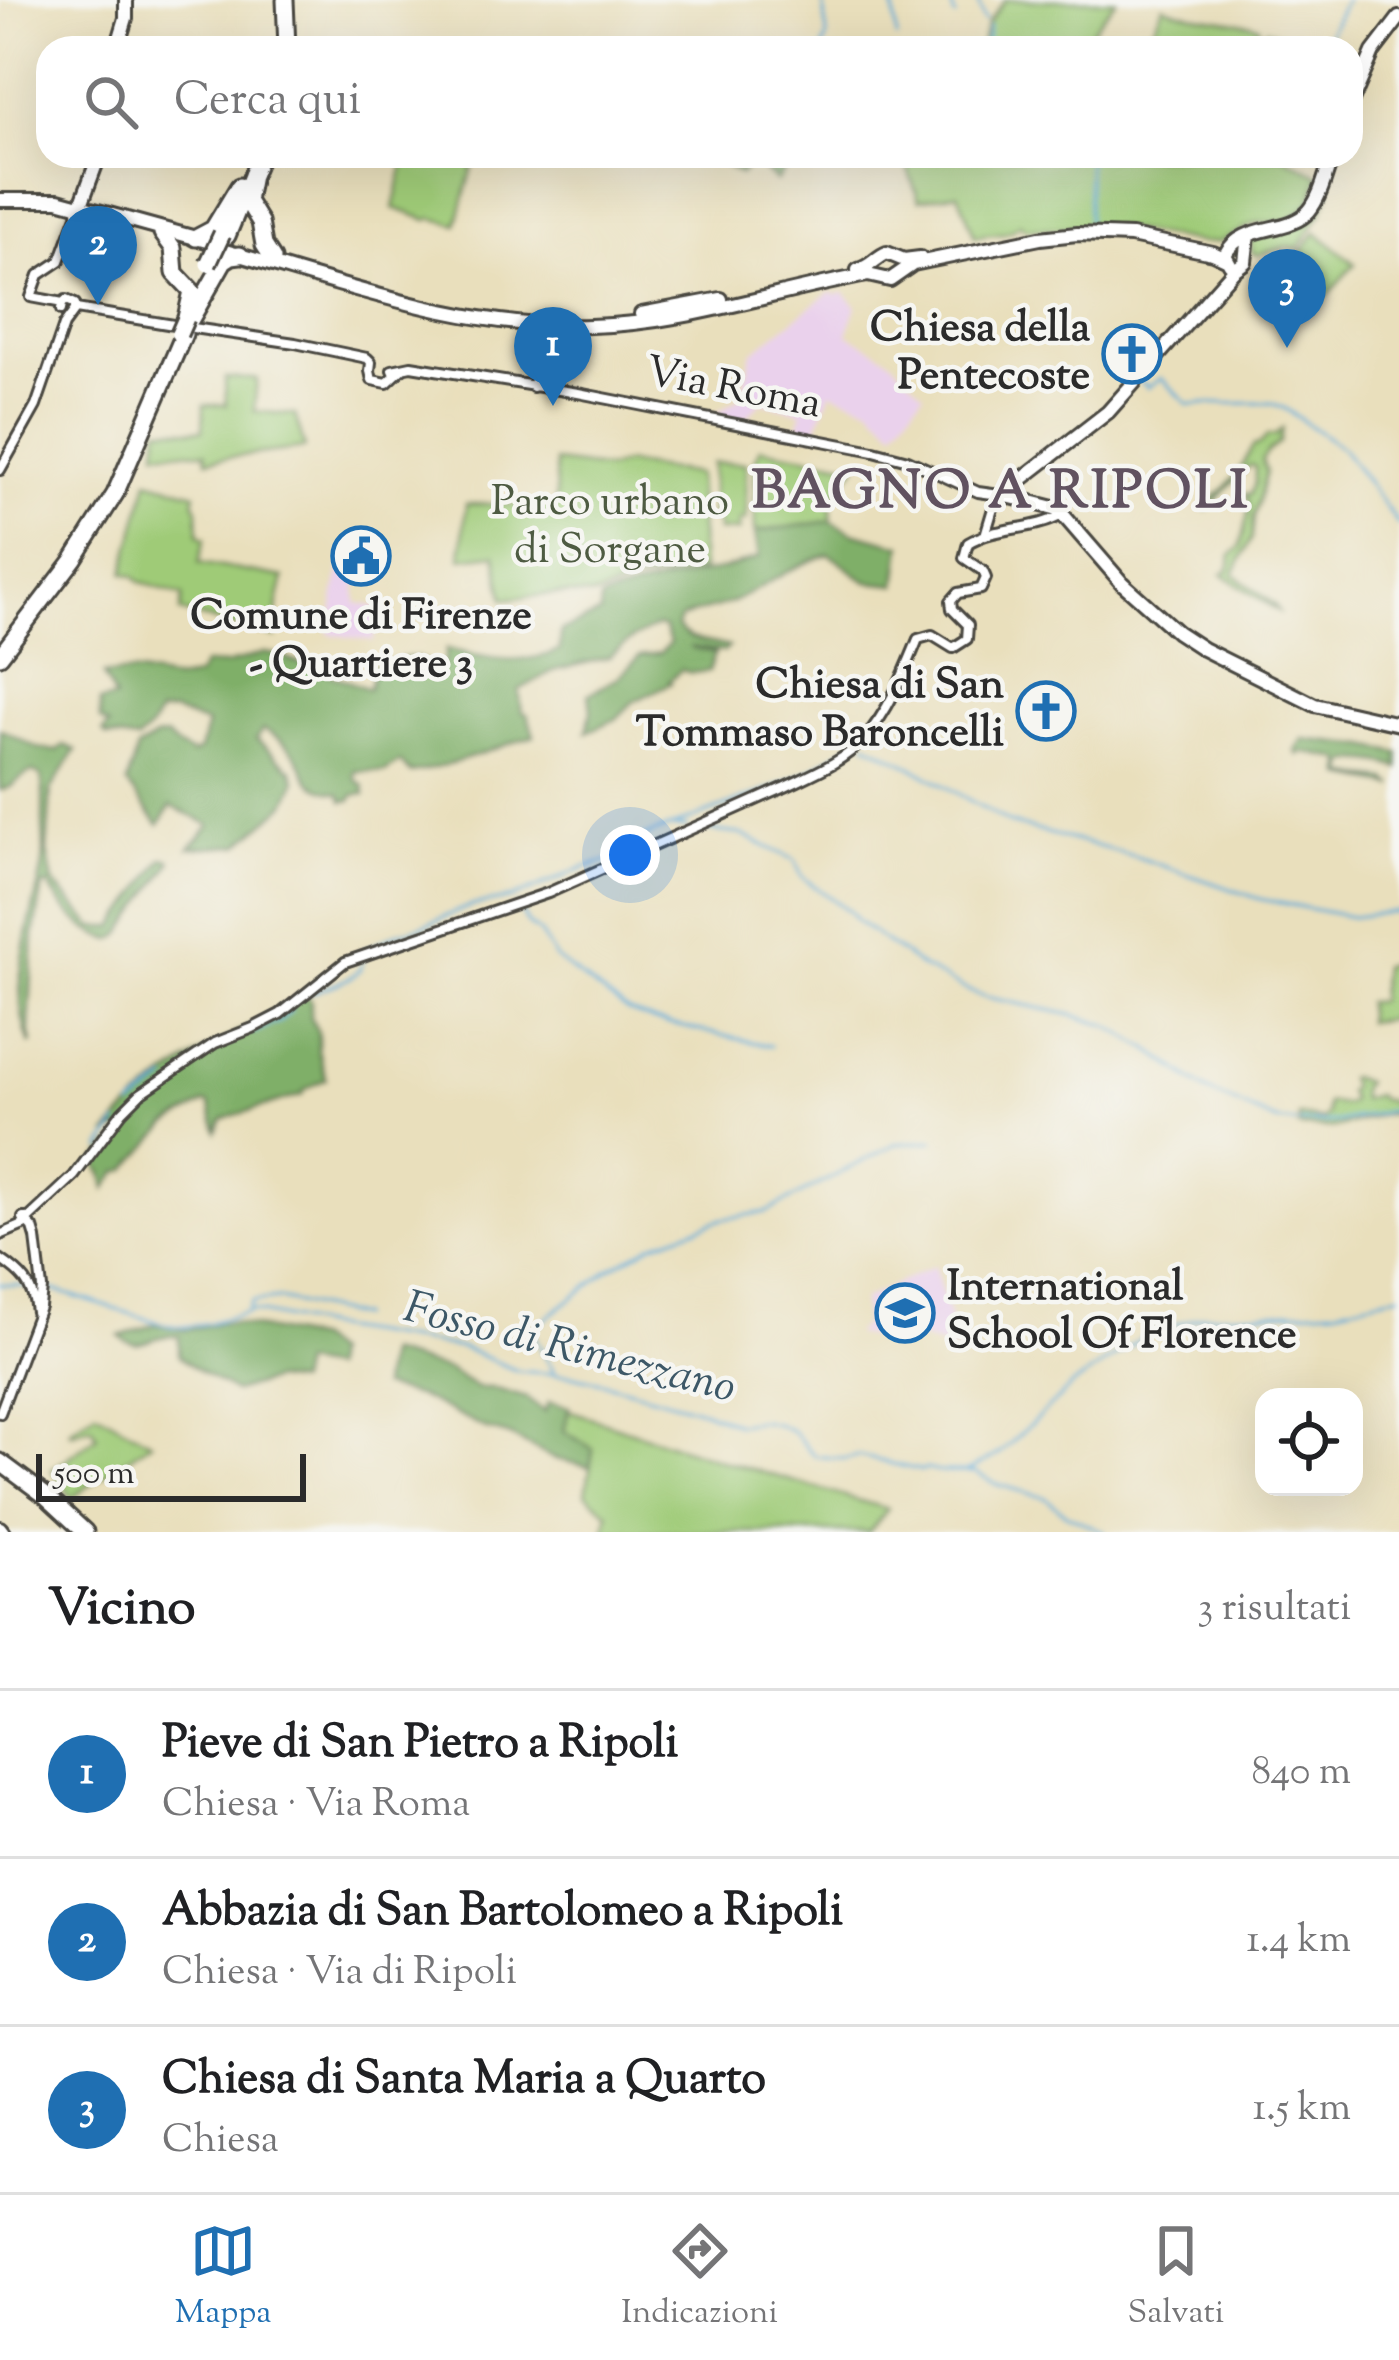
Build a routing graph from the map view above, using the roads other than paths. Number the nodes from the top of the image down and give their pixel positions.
1 (126, 0) edge
2 (287, 0) edge
3 (1399, 18) edge
4 (121, 36) edge
5 (289, 36) edge
6 (1363, 74) edge
7 (95, 168) edge
8 (252, 168) edge
9 (1327, 168) edge
10 (249, 174) junction
11 (0, 202) edge
12 (80, 207) junction
13 (1278, 225) junction
14 (260, 226) junction
15 (162, 233) joint
16 (186, 240) junction
17 (1199, 245) junction
18 (224, 249) junction
19 (1235, 255) junction
20 (280, 264) junction
21 (900, 264) junction
22 (877, 269) junction
23 (65, 308) junction
24 (551, 323) junction
25 (186, 326) junction
26 (533, 387) junction
27 (0, 470) edge
28 (1002, 496) junction
29 (1063, 514) junction
30 (985, 533) junction
31 (1, 650) edge
32 (1399, 724) edge
33 (28, 1223) junction
34 (0, 1235) edge
35 (0, 1259) edge
36 (36, 1286) junction
37 (0, 1413) edge
38 (0, 1462) edge
39 (0, 1472) edge
40 (73, 1532) edge
41 (85, 1532) edge

1 - 4 main road
2 - 5 highway
3 - 6 main road
7 - 12 main road
8 - 10 highway
9 - 13 main road
10 - 14 highway
10 - 16 highway
10 - 18 highway
11 - 12 main road
12 - 15 main road
12 - 16 main road
12 - 23 street
13 - 17 main road
13 - 19 main road
14 - 18 highway
14 - 18 highway
14 - 20 highway
15 - 16 highway
16 - 18 main road
16 - 18 highway
16 - 25 highway
17 - 19 main road
17 - 21 main road
18 - 20 main road
18 - 25 highway
18 - 25 highway
19 - 21 main road
19 - 28 main road
20 - 24 main road
21 - 22 main road
21 - 22 main road
22 - 24 main road
23 - 25 street
23 - 27 street
24 - 26 street
25 - 26 street, Via Roma
25 - 31 highway
26 - 28 street, Via Roma
28 - 29 main road, Via Roma
28 - 30 street
29 - 30 street
29 - 32 main road
30 - 33 street
33 - 34 street
33 - 36 street
35 - 36 street
36 - 37 street
38 - 41 highway
39 - 40 highway

